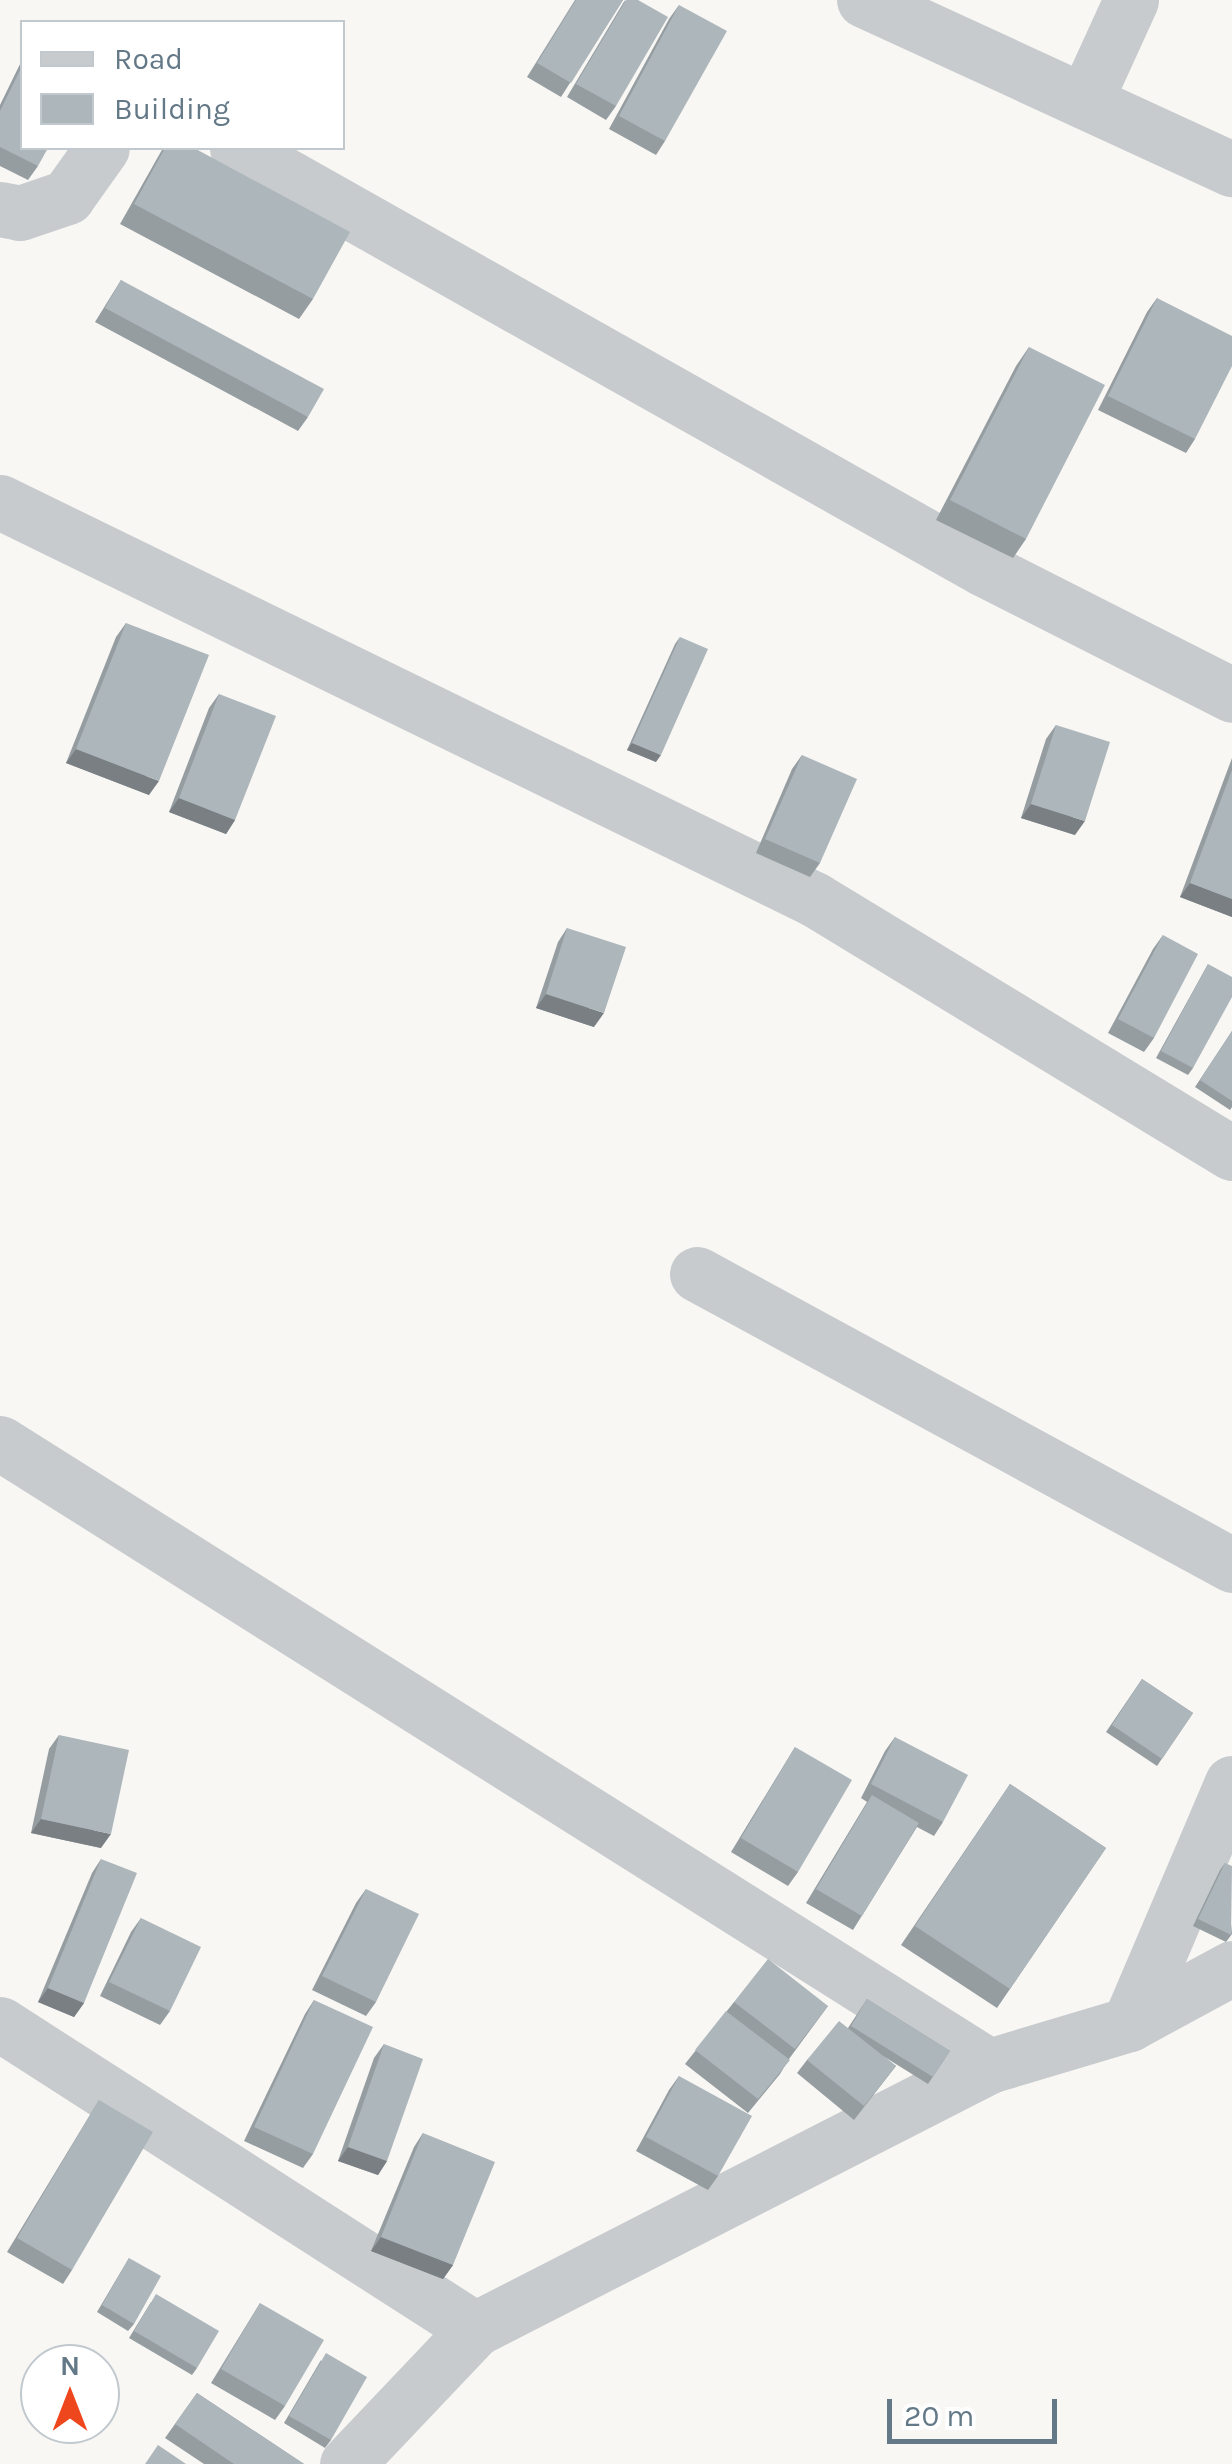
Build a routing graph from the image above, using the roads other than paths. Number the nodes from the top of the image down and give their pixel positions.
1 (864, 0) edge
2 (1131, 0) edge
3 (1085, 101) junction
4 (101, 150) edge
5 (241, 150) edge
6 (1232, 169) edge
7 (0, 209) edge
8 (0, 502) edge
9 (1232, 695) edge
10 (1232, 1153) edge
11 (697, 1274) dead end
12 (0, 1443) edge
13 (1232, 1566) edge
14 (1232, 1782) edge
15 (1232, 1968) edge
16 (0, 2024) edge
17 (1129, 2024) junction
18 (990, 2066) junction
19 (475, 2329) junction
20 (348, 2464) edge

1 - 3 street
2 - 3 street
3 - 6 street
4 - 7 street
5 - 9 street
8 - 10 street
11 - 13 street
12 - 18 street
14 - 17 street
15 - 17 street
16 - 19 street
17 - 18 street
18 - 19 street
19 - 20 street

